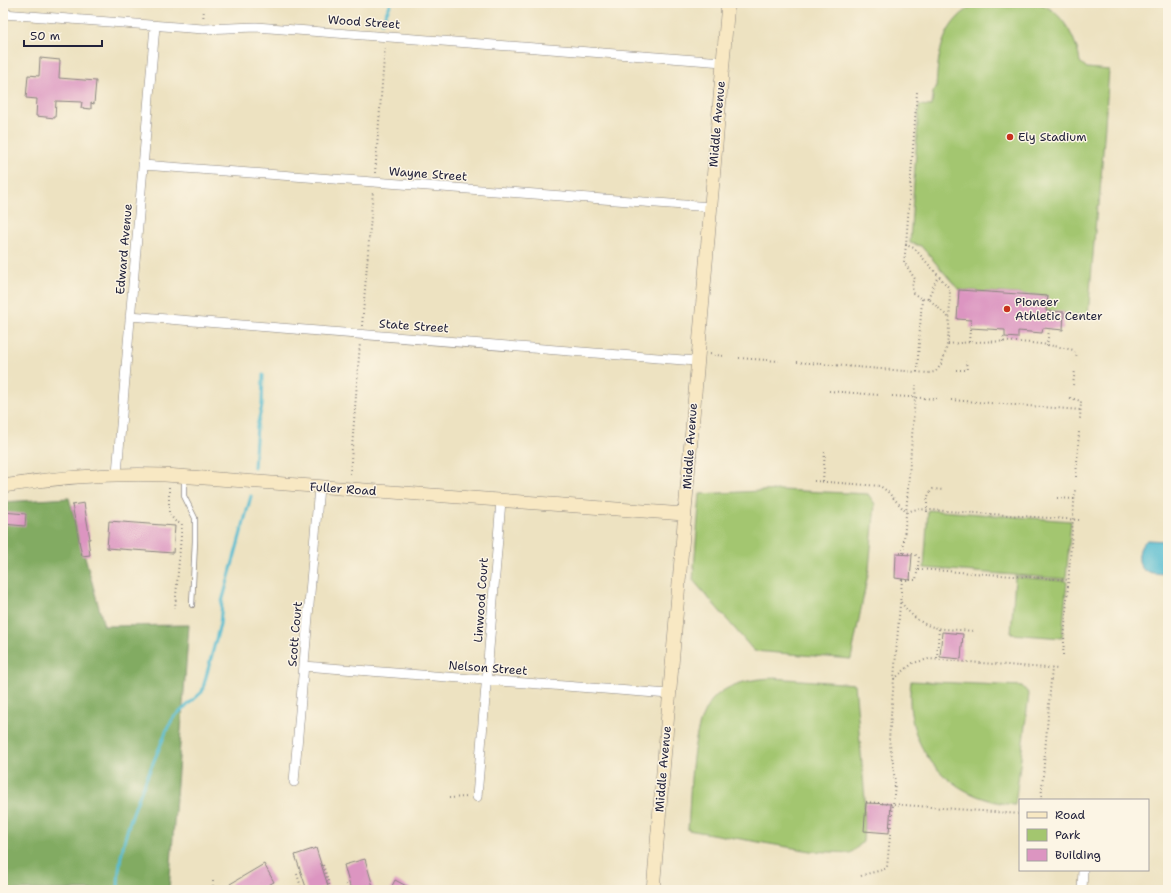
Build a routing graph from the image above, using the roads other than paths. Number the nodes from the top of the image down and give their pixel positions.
1 (728, 3) edge
2 (3, 14) edge
3 (154, 26) junction
4 (723, 62) junction
5 (143, 164) junction
6 (710, 207) junction
7 (130, 316) junction
8 (696, 361) junction
9 (117, 473) junction
10 (184, 476) junction
11 (3, 486) edge
12 (319, 487) junction
13 (501, 501) junction
14 (684, 514) junction
15 (192, 605) dead end
16 (304, 666) junction
17 (487, 680) junction
18 (669, 694) junction
19 (294, 782) dead end
20 (477, 797) road end
21 (1084, 871) edge
22 (653, 890) edge
23 (1082, 890) edge

1 - 4 street, Middle Avenue
2 - 3 street, Wood Street
3 - 4 street, Wood Street
3 - 5 street, Edward Avenue
4 - 6 street, Middle Avenue
5 - 6 street, Wayne Street
5 - 7 street, Edward Avenue
6 - 8 street, Middle Avenue
7 - 8 street, State Street
7 - 9 street, Edward Avenue
8 - 14 street, Middle Avenue
9 - 10 street, Fuller Road
9 - 11 street, Fuller Road
10 - 12 street, Fuller Road
10 - 15 lane
12 - 13 street, Fuller Road
12 - 16 street, Scott Court
13 - 14 street, Fuller Road
13 - 17 street, Linwood Court
14 - 18 street, Middle Avenue
16 - 17 street, Nelson Street
16 - 19 street, Scott Court
17 - 18 street, Nelson Street
17 - 20 street, Linwood Court
18 - 22 street, Middle Avenue
21 - 23 street

